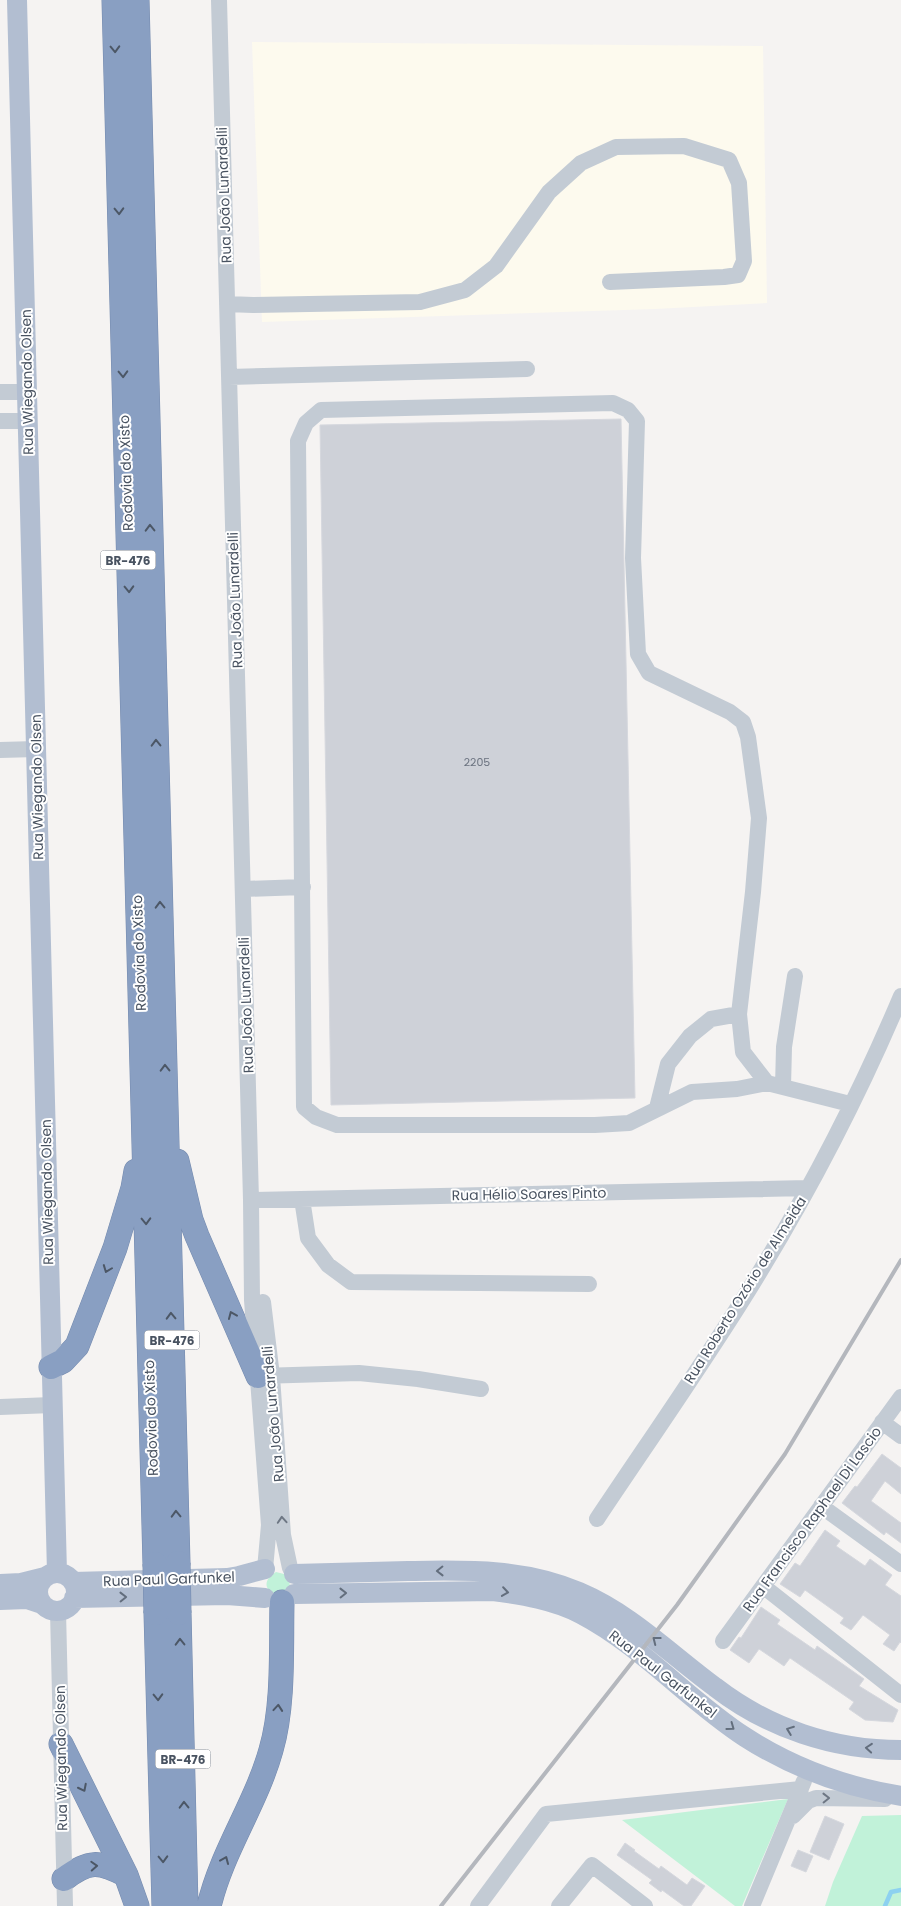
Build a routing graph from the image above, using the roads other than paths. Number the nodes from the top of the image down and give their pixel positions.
1 (17, 0) edge
2 (114, 0) edge
3 (137, 0) edge
4 (219, 0) edge
5 (610, 282) dead end
6 (227, 304) junction
7 (527, 369) dead end
8 (229, 377) junction
9 (0, 392) edge
10 (27, 392) junction
11 (28, 420) junction
12 (0, 421) edge
13 (36, 749) junction
14 (0, 750) edge
15 (303, 887) junction
16 (243, 889) junction
17 (794, 976) dead end
18 (901, 996) edge
19 (739, 1014) junction
20 (775, 1085) junction
21 (850, 1104) junction
22 (656, 1108) junction
23 (154, 1118) junction
24 (808, 1188) junction
25 (302, 1199) junction
26 (251, 1200) junction
27 (589, 1284) dead end
28 (51, 1367) junction
29 (265, 1376) junction
30 (481, 1389) dead end
31 (901, 1398) edge
32 (52, 1405) junction
33 (0, 1407) edge
34 (882, 1422) junction
35 (901, 1436) edge
36 (821, 1506) junction
37 (597, 1519) dead end
38 (901, 1564) edge
39 (265, 1569) junction
40 (292, 1571) junction
41 (62, 1583) junction
42 (0, 1584) edge
43 (763, 1586) junction
44 (280, 1598) junction
45 (0, 1600) edge
46 (50, 1607) junction
47 (168, 1613) junction
48 (723, 1641) dead end
49 (901, 1695) edge
50 (61, 1744) junction
51 (901, 1750) edge
52 (809, 1770) junction
53 (801, 1789) junction
54 (901, 1798) edge
55 (787, 1823) junction
56 (126, 1875) junction
57 (64, 1879) junction
58 (65, 1906) edge
59 (137, 1906) edge
60 (164, 1906) edge
61 (186, 1906) edge
62 (209, 1906) edge
63 (478, 1906) edge
64 (559, 1906) edge
65 (645, 1906) edge
66 (752, 1906) edge

1 - 10 main road, Rua Wiegando Olsen
2 -> 23 highway, Rodovia do Xisto / BR-476
23 -> 3 highway, Rodovia do Xisto / BR-476
4 - 6 street, Rua João Lunardelli
5 - 6 street
6 - 8 street, Rua João Lunardelli
7 - 8 street
8 - 16 street, Rua João Lunardelli
9 - 10 street
10 - 11 main road, Rua Wiegando Olsen
11 - 12 street
11 - 13 main road, Rua Wiegando Olsen
13 - 14 street
13 - 28 main road, Rua Wiegando Olsen
15 - 16 street
15 - 19 street
15 - 22 street
16 - 26 street, Rua João Lunardelli
17 - 20 street
18 - 21 street, Rua Roberto Ozório de Almeida
19 - 20 street
19 - 22 street
20 - 21 street
20 - 22 street
21 - 24 street, Rua Roberto Ozório de Almeida
23 -> 28 highway
29 -> 23 highway
23 - 47 highway, Rodovia do Xisto / BR-476, bridge
24 - 25 street, Rua Hélio Soares Pinto
24 - 37 street, Rua Roberto Ozório de Almeida
25 - 26 street, Rua Hélio Soares Pinto
25 - 27 street
26 - 29 street, Rua João Lunardelli
28 - 32 main road, Rua Wiegando Olsen
29 - 30 street
29 - 39 street, Rua João Lunardelli
40 -> 29 street, Rua João Lunardelli
31 - 34 street, Rua Francisco Raphael Di Lascio
32 - 33 street
32 - 41 main road, Rua Wiegando Olsen
34 - 35 street
34 - 36 street, Rua Francisco Raphael Di Lascio
36 - 38 street
36 - 43 street, Rua Francisco Raphael Di Lascio
39 - 40 main road
39 - 41 main road, Rua Paul Garfunkel
39 - 44 main road
40 - 44 main road
51 -> 40 main road, Rua Paul Garfunkel
41 - 42 main road, Rua Paul Garfunkel
41 -> 44 main road, Rua Paul Garfunkel
41 - 46 main road
41 - 46 main road, Rua Wiegando Olsen
43 - 48 street, Rua Francisco Raphael Di Lascio
43 - 49 street
44 -> 52 main road, Rua Paul Garfunkel
62 -> 44 highway
45 - 46 main road
46 - 50 street, Rua Wiegando Olsen
47 -> 60 highway, Rodovia do Xisto / BR-476
61 -> 47 highway, Rodovia do Xisto / BR-476
50 -> 56 highway
50 - 57 street, Rua Wiegando Olsen
52 - 53 street
52 - 54 main road, Rua Paul Garfunkel
53 - 55 street
53 - 63 street
55 -> 54 street
55 - 66 street
57 -> 56 highway
56 - 59 highway
57 - 58 street, Rua Wiegando Olsen
64 - 65 street

